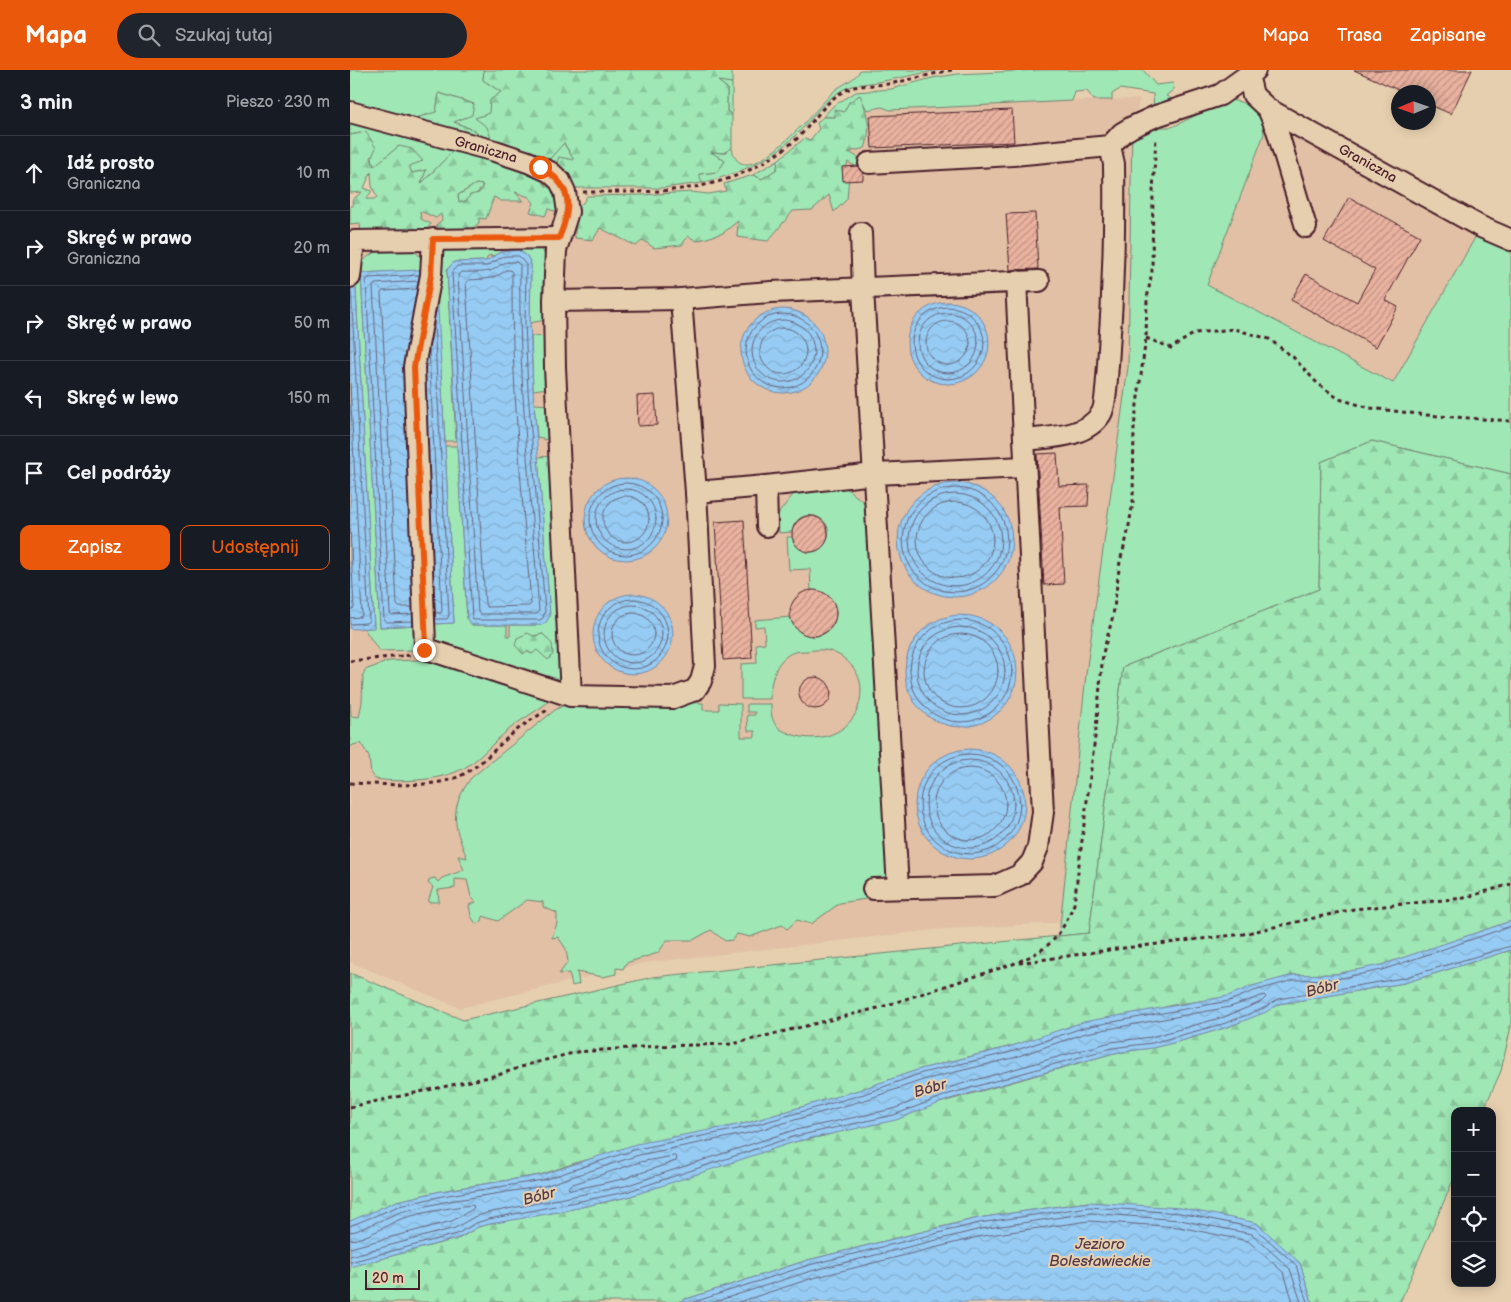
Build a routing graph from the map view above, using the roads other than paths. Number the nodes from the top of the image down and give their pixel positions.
1 (1252, 73) edge
2 (1268, 109) junction
3 (350, 112) edge
4 (1110, 146) junction
5 (869, 162) dead end
6 (1306, 227) dead end
7 (861, 234) dead end
8 (559, 238) junction
9 (433, 239) junction
10 (1511, 240) edge
11 (350, 276) edge
12 (1016, 281) junction
13 (1039, 281) dead end
14 (863, 288) junction
15 (681, 299) junction
16 (554, 301) junction
17 (1025, 440) junction
18 (1025, 467) junction
19 (875, 474) junction
20 (766, 486) junction
21 (696, 492) junction
22 (767, 526) dead end
23 (570, 696) junction
24 (898, 888) junction
25 (873, 889) dead end

1 - 2 street, Graniczna
1 - 4 street
2 - 6 street
2 - 10 street, Graniczna
3 - 8 street, Graniczna
4 - 5 street
4 - 17 street
7 - 14 street
8 - 9 street
8 - 16 street
9 - 11 street
9 - 23 street
12 - 13 street
12 - 14 street
12 - 17 street
14 - 15 street
14 - 19 street
15 - 16 street
15 - 21 street
16 - 23 street
17 - 18 street
18 - 19 street
18 - 24 street
19 - 20 street
19 - 24 street
20 - 21 street
20 - 22 street
21 - 23 street
24 - 25 street

